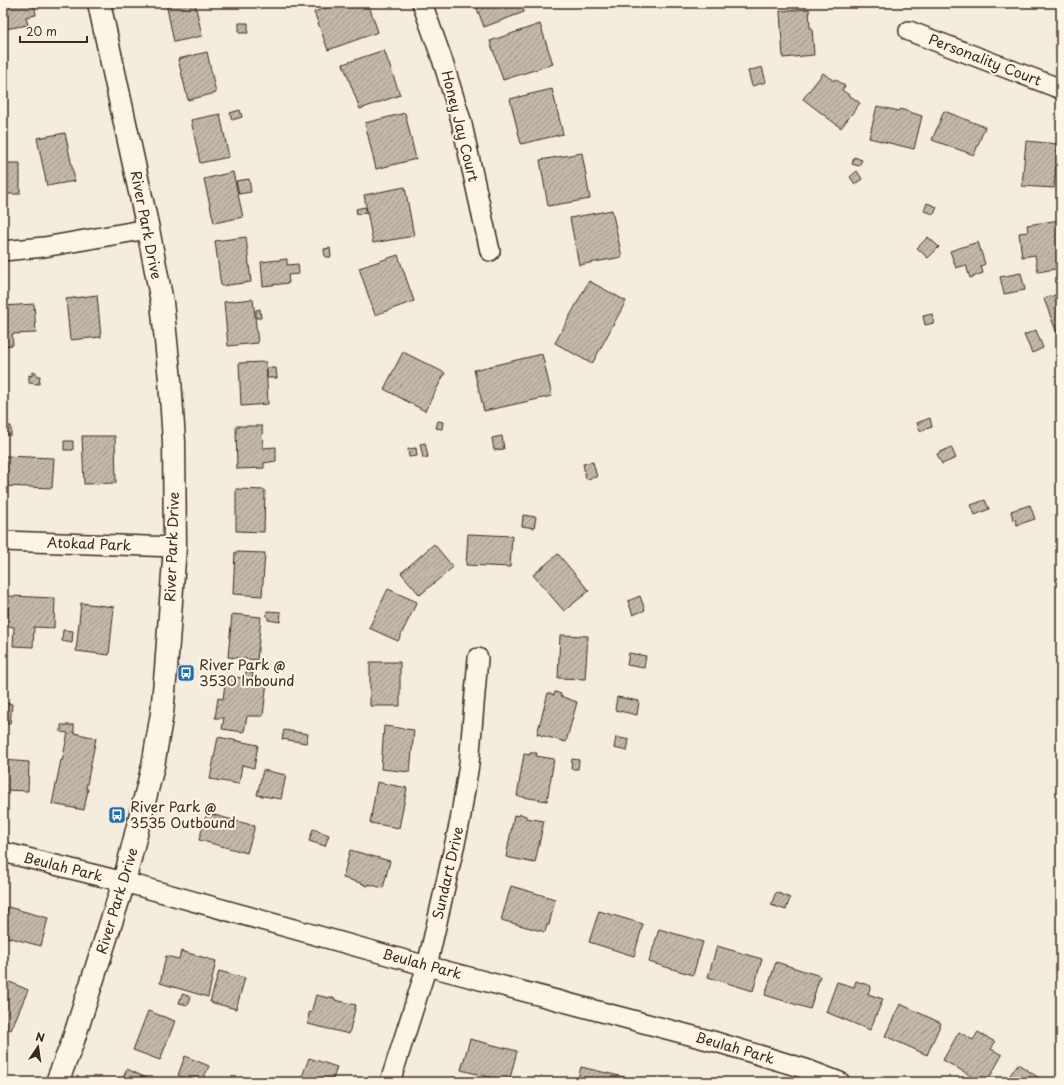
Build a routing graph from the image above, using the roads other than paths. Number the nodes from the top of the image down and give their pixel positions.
1 (99, 3) edge
2 (422, 3) edge
3 (909, 31) dead end
4 (1061, 90) edge
5 (148, 229) junction
6 (3, 251) edge
7 (490, 251) dead end
8 (3, 541) edge
9 (175, 547) junction
10 (478, 658) dead end
11 (3, 852) edge
12 (124, 882) junction
13 (426, 966) junction
14 (57, 1082) edge
15 (390, 1082) edge
16 (840, 1082) edge

1 - 5 street, River Park Drive
2 - 7 street, Honey Jay Court
3 - 4 street, Personality Court
5 - 6 street
5 - 9 street, River Park Drive
8 - 9 street, Atokad Park
9 - 12 street, River Park Drive
10 - 13 street, Sundart Drive
11 - 12 street, Beulah Park
12 - 13 street, Beulah Park
12 - 14 street, River Park Drive
13 - 15 street, Sundart Drive
13 - 16 street, Beulah Park

